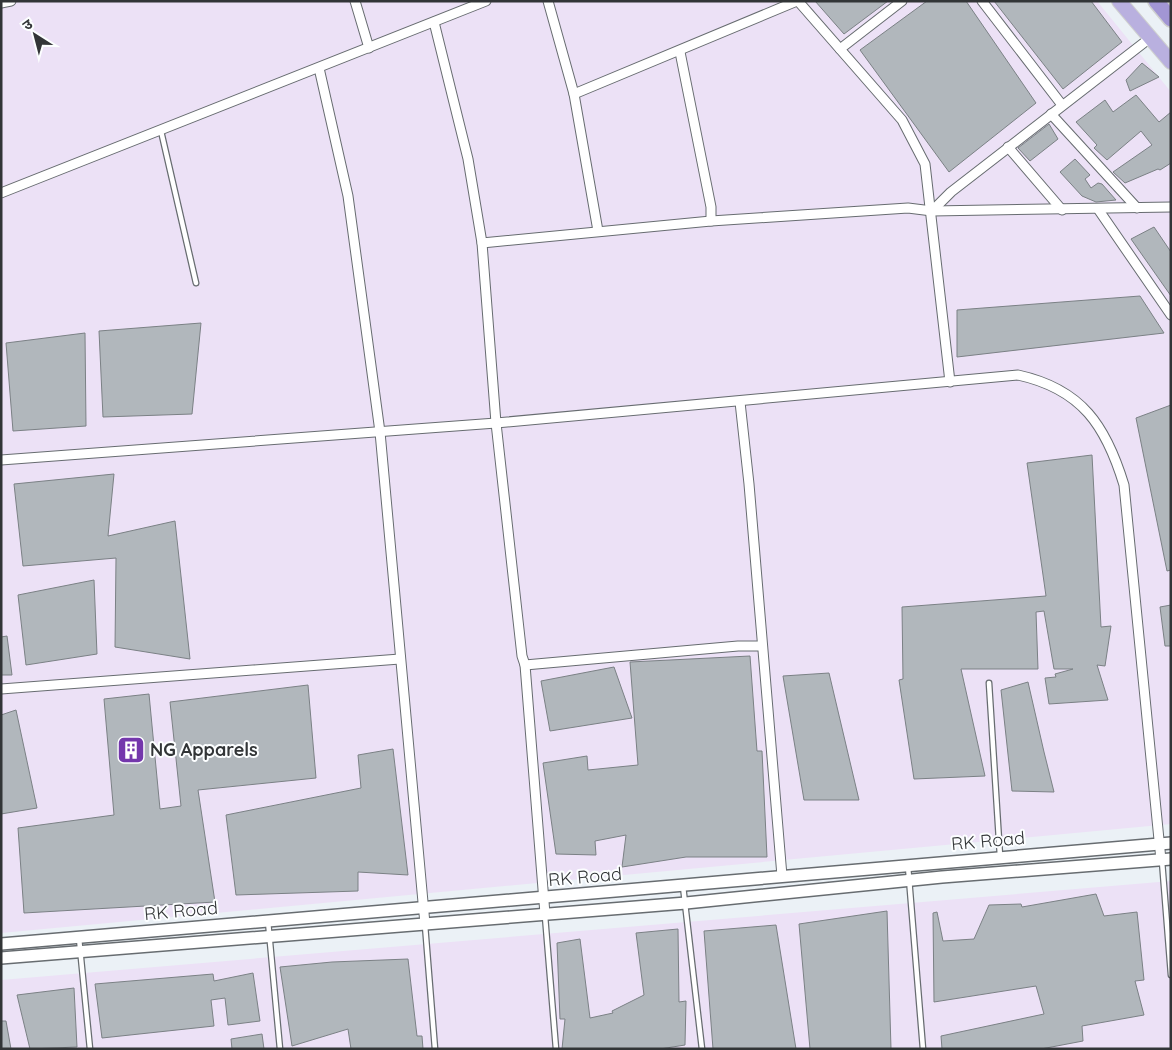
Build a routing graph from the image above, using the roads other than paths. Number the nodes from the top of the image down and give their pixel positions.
1 (11, 1) edge
2 (355, 1) edge
3 (486, 1) edge
4 (548, 1) edge
5 (797, 1) edge
6 (902, 1) edge
7 (982, 1) edge
8 (1119, 1) edge
9 (1156, 1) edge
10 (1, 3) edge
11 (1171, 20) edge
12 (434, 22) junction
13 (1150, 38) junction
14 (370, 48) junction
15 (840, 49) junction
16 (680, 52) junction
17 (1171, 62) edge
18 (319, 68) junction
19 (574, 94) junction
20 (1062, 105) junction
21 (1051, 114) junction
22 (161, 131) junction
23 (1008, 147) junction
24 (1, 193) edge
25 (1171, 207) edge
26 (1137, 208) junction
27 (1098, 209) junction
28 (1062, 210) junction
29 (932, 211) junction
30 (711, 221) junction
31 (598, 231) junction
32 (482, 243) junction
33 (196, 283) dead end
34 (1171, 315) edge
35 (950, 382) junction
36 (740, 402) junction
37 (496, 423) junction
38 (380, 432) junction
39 (1, 460) edge
40 (762, 646) junction
41 (400, 659) junction
42 (525, 665) junction
43 (989, 683) dead end
44 (1, 689) edge
45 (1165, 843) edge
46 (1000, 857) junction
47 (1166, 859) edge
48 (908, 865) junction
49 (782, 876) junction
50 (909, 880) junction
51 (683, 886) junction
52 (543, 898) junction
53 (686, 903) junction
54 (423, 908) junction
55 (545, 914) junction
56 (268, 920) junction
57 (425, 924) junction
58 (269, 935) junction
59 (79, 938) junction
60 (1, 944) edge
61 (80, 951) junction
62 (1, 958) edge
63 (1171, 975) edge
64 (90, 1049) edge
65 (280, 1049) edge
66 (435, 1049) edge
67 (556, 1049) edge
68 (702, 1049) edge
69 (923, 1049) edge

1 - 10 street
2 - 14 street
3 - 12 street
4 - 19 street
5 - 15 street
5 - 16 street
6 - 15 street
7 - 20 street
8 - 13 main road
9 - 11 highway
12 - 14 street
12 - 32 street
13 - 17 main road
13 - 20 street
14 - 18 street
15 - 29 street
16 - 19 street
16 - 30 street
18 - 22 street
18 - 38 street
19 - 31 street
20 - 21 street
21 - 23 street
21 - 26 street
22 - 24 street
22 - 33 lane
23 - 28 street
23 - 29 street
25 - 26 street
26 - 27 street
27 - 28 street
27 - 34 street
28 - 29 street
29 - 30 street
29 - 35 street
30 - 31 street
31 - 32 street
32 - 37 street
35 - 36 street
35 - 45 street
36 - 37 street
36 - 40 street
37 - 38 street
37 - 42 street
38 - 39 street
38 - 41 street
40 - 42 street
40 - 49 street
41 - 44 street
41 - 54 street
42 - 52 street
43 - 46 lane
45 - 46 street, RK Road
45 - 47 street
46 - 48 street, RK Road
47 - 50 street, RK Road
47 - 63 lane
48 - 49 street, RK Road
48 - 50 lane
49 - 51 street, RK Road
50 - 53 street, RK Road
50 - 69 lane
51 - 52 street, RK Road
51 - 53 lane
52 - 54 street, RK Road
52 - 55 street
53 - 55 street, RK Road
53 - 68 lane
54 - 56 street, RK Road
54 - 57 street
55 - 57 street, RK Road
55 - 67 lane
56 - 58 lane
56 - 59 street, RK Road
57 - 58 street, RK Road
57 - 66 lane
58 - 61 street, RK Road
58 - 65 lane
59 - 60 street, RK Road
59 - 61 lane
61 - 62 street, RK Road
61 - 64 lane

